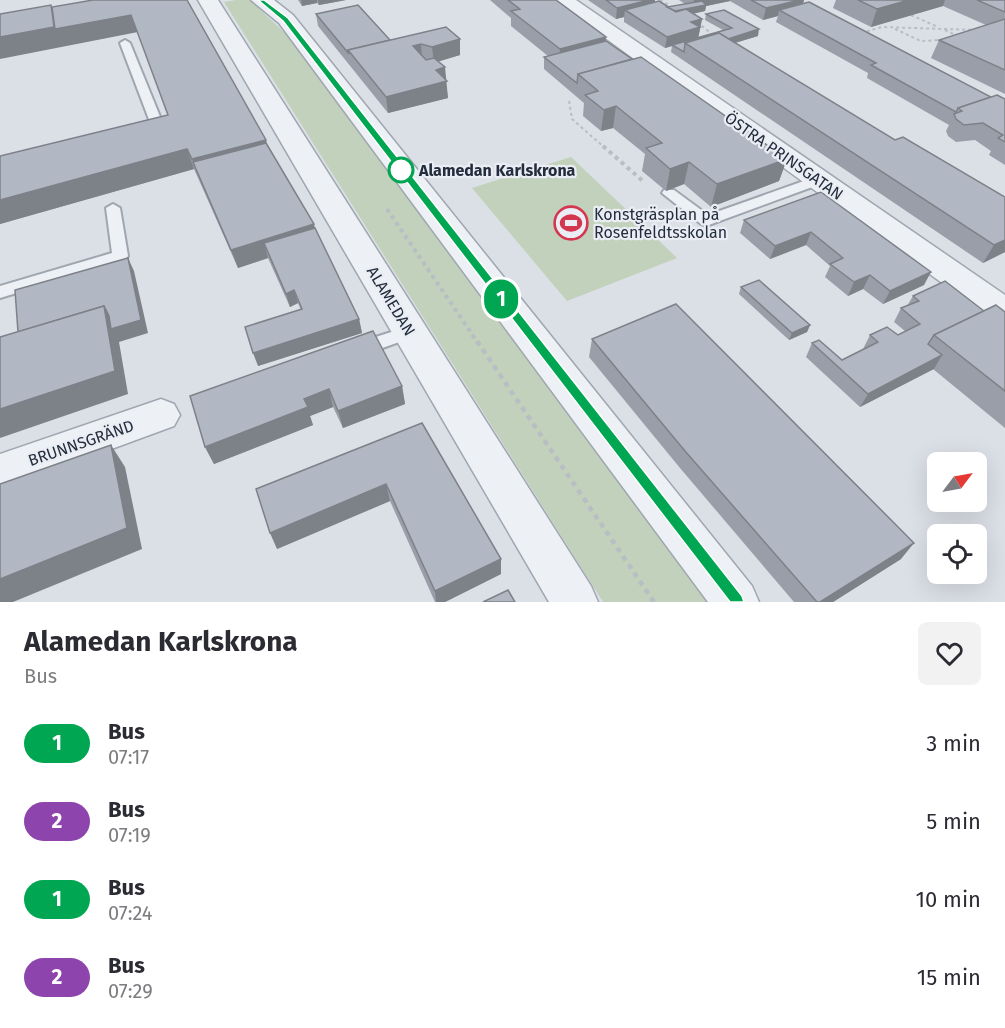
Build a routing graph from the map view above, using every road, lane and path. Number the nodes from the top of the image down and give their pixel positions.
1 (208, 0) edge
2 (261, 0) edge
3 (563, 0) edge
4 (911, 15) edge
5 (694, 20) edge
6 (893, 28) junction
7 (942, 29) junction
8 (977, 30) edge
9 (981, 33) edge
10 (861, 34) edge
11 (972, 36) edge
12 (704, 38) edge
13 (953, 39) edge
14 (942, 40) edge
15 (125, 43) edge
16 (569, 101) dead end
17 (135, 130) edge
18 (818, 180) junction
19 (669, 193) joint
20 (385, 207) dead end
21 (113, 208) dead end
22 (0, 292) edge
23 (1005, 312) edge
24 (410, 332) junction
25 (344, 354) edge
26 (161, 415) dead end
27 (0, 472) edge
28 (575, 602) edge
29 (654, 602) edge
30 (736, 602) edge

1 - 24 street, ALAMEDAN
2 - 30 street
3 - 18 street, ÖSTRA PRINSGATAN
4 - 7 path
5 - 12 path
6 - 7 path
6 - 10 path
6 - 14 path
7 - 8 path
7 - 13 path
9 - 11 path
15 - 17 lane
16 - 19 path
18 - 19 lane
18 - 23 street, ÖSTRA PRINSGATAN
20 - 29 path
21 - 22 lane
24 - 25 lane
24 - 28 street, ALAMEDAN
26 - 27 street, BRUNNSGRÄND

